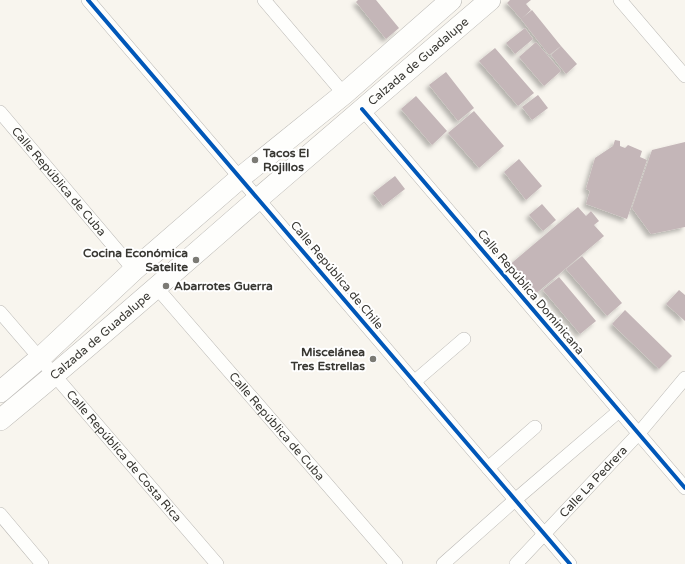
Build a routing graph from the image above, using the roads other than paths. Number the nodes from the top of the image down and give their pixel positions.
1 (88, 0) edge
2 (264, 0) edge
3 (490, 0) edge
4 (620, 0) edge
5 (446, 2) edge
6 (685, 76) edge
7 (344, 94) junction
8 (362, 109) junction
9 (0, 112) edge
10 (240, 178) junction
11 (258, 199) junction
12 (134, 270) junction
13 (157, 288) junction
14 (0, 312) edge
15 (464, 339) dead end
16 (40, 358) junction
17 (55, 375) junction
18 (685, 378) edge
19 (414, 382) junction
20 (0, 392) edge
21 (619, 411) junction
22 (0, 420) edge
23 (535, 427) dead end
24 (639, 433) junction
25 (488, 468) junction
26 (685, 488) edge
27 (516, 500) junction
28 (0, 514) edge
29 (544, 533) junction
30 (42, 564) edge
31 (217, 564) edge
32 (396, 564) edge
33 (443, 564) edge
34 (516, 564) edge
35 (570, 564) edge

1 - 10 street, Calle República de Chile
2 - 7 street
3 - 8 main road, Calzada de Guadalupe
4 - 6 street
5 - 7 main road, Calzada de Guadalupe
7 - 10 main road, Calzada de Guadalupe
8 - 11 main road, Calzada de Guadalupe
8 - 21 street, Calle República Dominicana
9 - 12 street, Calle República de Cuba
10 - 11 street, Calle República de Chile
10 - 12 main road, Calzada de Guadalupe
11 - 13 main road, Calzada de Guadalupe
11 - 19 street, Calle República de Chile
12 - 16 main road, Calzada de Guadalupe
13 - 17 main road, Calzada de Guadalupe
13 - 32 street, Calle República de Cuba
14 - 16 street, Calle República de Costa Rica
15 - 19 street
16 - 17 street, Calle República de Costa Rica
16 - 20 main road, Calzada de Guadalupe
17 - 22 main road, Calzada de Guadalupe
17 - 31 street, Calle República de Costa Rica
18 - 24 street, Calle La Pedrera
19 - 25 street, Calle República de Chile
21 - 24 street, Calle República Dominicana
21 - 27 street
23 - 25 street
24 - 26 street, Calle República Dominicana
24 - 29 street, Calle La Pedrera
25 - 27 street, Calle República de Chile
27 - 29 street, Calle República de Chile
27 - 33 street
28 - 30 street
29 - 34 street, Calle La Pedrera
29 - 35 street, Calle República de Chile

